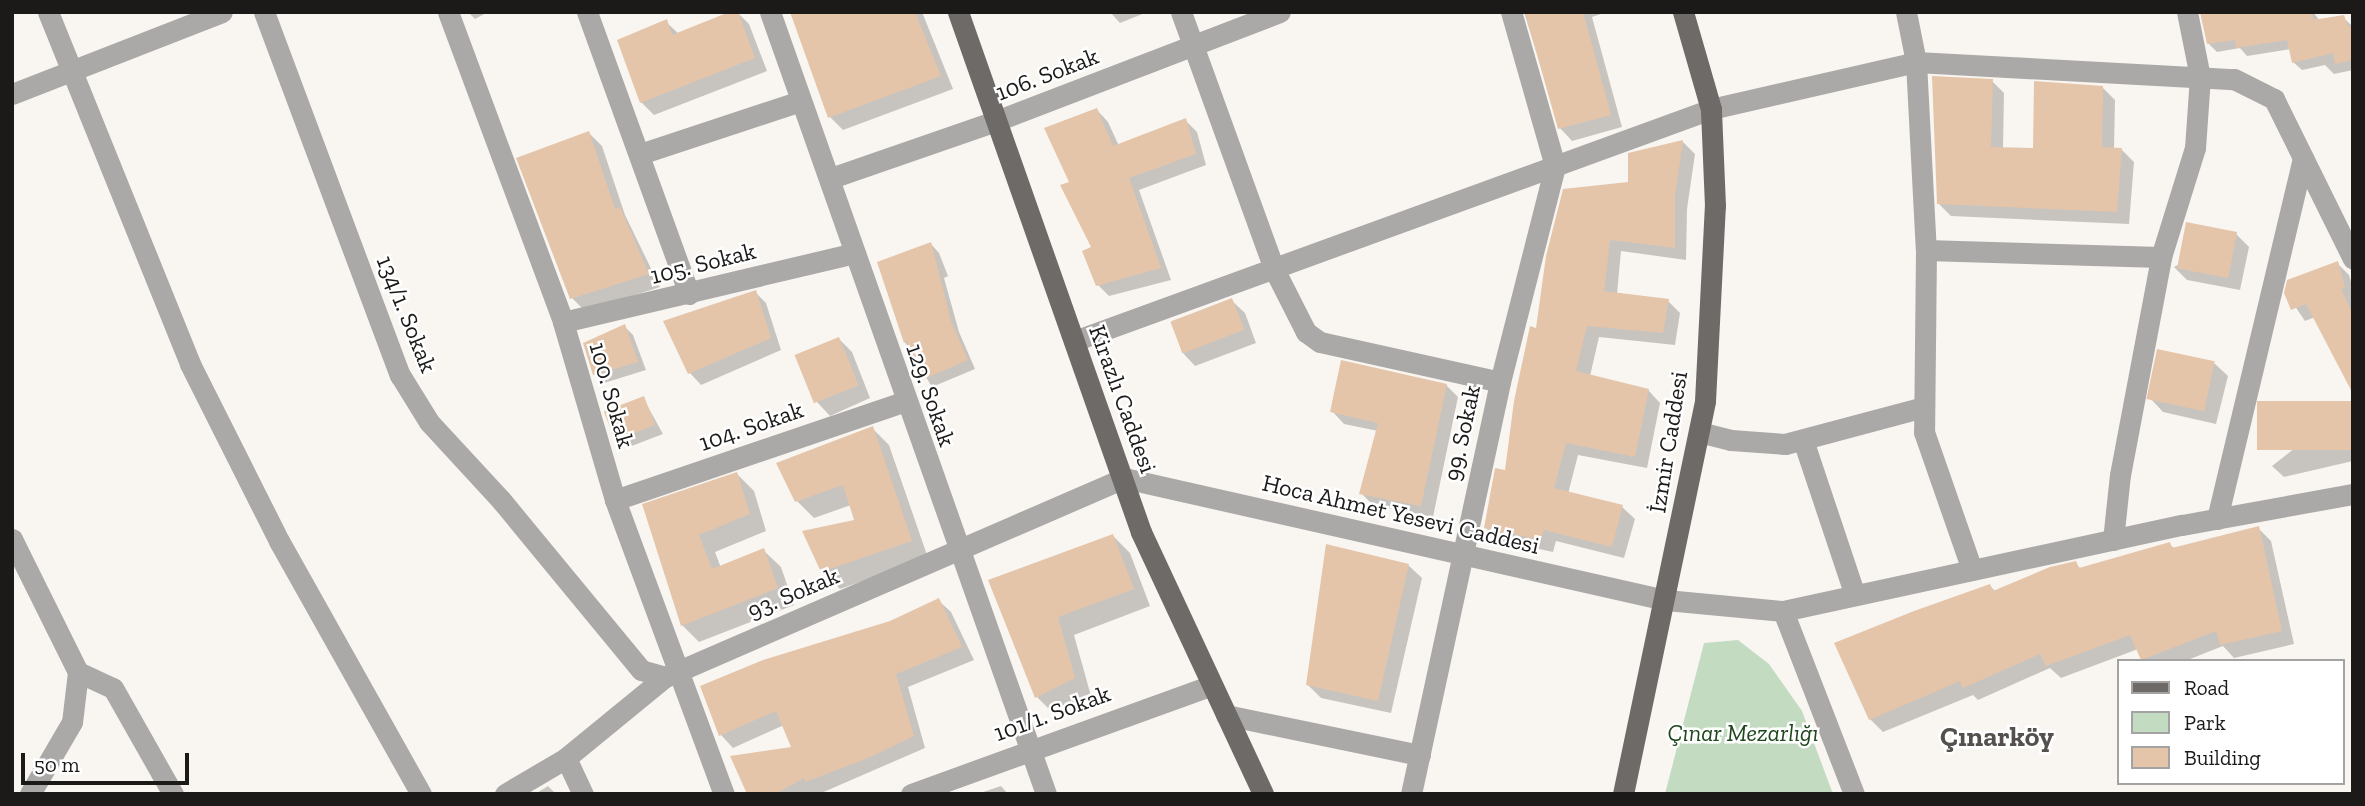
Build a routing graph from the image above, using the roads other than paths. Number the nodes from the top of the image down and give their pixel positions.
1 (48, 12) edge
2 (222, 12) edge
3 (264, 12) edge
4 (448, 12) edge
5 (587, 12) edge
6 (770, 12) edge
7 (958, 12) edge
8 (1181, 12) edge
9 (1280, 12) edge
10 (1511, 12) edge
11 (1684, 12) edge
12 (1906, 12) edge
13 (2187, 12) edge
14 (1193, 46) junction
15 (1916, 62) junction
16 (71, 72) junction
17 (2200, 77) junction
18 (12, 94) edge
19 (800, 101) junction
20 (1712, 109) junction
21 (996, 121) junction
22 (640, 154) junction
23 (2303, 158) junction
24 (1555, 166) junction
25 (831, 178) junction
26 (1926, 250) junction
27 (855, 253) junction
28 (2161, 257) junction
29 (2353, 259) edge
30 (1274, 269) junction
31 (689, 295) junction
32 (563, 323) junction
33 (1074, 341) junction
34 (1500, 382) junction
35 (905, 401) junction
36 (1924, 407) junction
37 (1699, 432) junction
38 (1802, 440) junction
39 (1125, 478) junction
40 (2353, 494) edge
41 (615, 499) junction
42 (2217, 519) junction
43 (12, 539) edge
44 (2113, 540) junction
45 (958, 551) junction
46 (1463, 554) junction
47 (1972, 570) junction
48 (1856, 595) junction
49 (1666, 600) junction
50 (1783, 611) junction
51 (78, 672) junction
52 (673, 674) junction
53 (1213, 685) junction
54 (1226, 715) junction
55 (1030, 748) junction
56 (1420, 755) junction
57 (566, 758) junction
58 (30, 794) edge
59 (173, 794) edge
60 (421, 794) edge
61 (505, 794) edge
62 (583, 794) edge
63 (724, 794) edge
64 (911, 794) edge
65 (1046, 794) edge
66 (1263, 794) edge
67 (1411, 794) edge
68 (1623, 794) edge
69 (1854, 794) edge

1 - 16 street
2 - 16 street
3 - 52 street, 134/1. Sokak
4 - 32 street, 100. Sokak
5 - 22 street
6 - 19 street, 129. Sokak
7 - 21 main road, Kirazlı Caddesi
8 - 14 street
9 - 14 street, 106. Sokak
10 - 24 street
11 - 20 main road, İzmir Caddesi
12 - 15 street
13 - 17 street
14 - 21 street, 106. Sokak
14 - 30 street
15 - 17 street
15 - 20 street
15 - 26 street
16 - 18 street
16 - 60 street
17 - 23 street
17 - 28 street
19 - 22 street
19 - 25 street, 129. Sokak
20 - 24 street
20 - 37 main road, İzmir Caddesi
21 - 25 street, 106. Sokak
21 - 33 main road, Kirazlı Caddesi
22 - 31 street
23 - 29 street
23 - 42 street
24 - 30 street
24 - 34 street, 99. Sokak
25 - 27 street, 129. Sokak
26 - 28 street
26 - 36 street
27 - 31 street, 105. Sokak
27 - 35 street, 129. Sokak
28 - 44 street
30 - 33 street
30 - 34 street
31 - 32 street, 105. Sokak
32 - 41 street, 100. Sokak
33 - 39 main road, Kirazlı Caddesi
34 - 46 street, 99. Sokak
35 - 41 street, 104. Sokak
35 - 45 street, 129. Sokak
36 - 38 street
36 - 47 street
37 - 38 street
37 - 49 main road, İzmir Caddesi
38 - 48 street
39 - 45 street, 93. Sokak
39 - 46 street, Hoca Ahmet Yesevi Caddesi
39 - 53 main road, Kirazlı Caddesi
40 - 42 street, Hoca Ahmet Yesevi Caddesi
41 - 52 street, 100. Sokak
42 - 44 street, Hoca Ahmet Yesevi Caddesi
43 - 51 street
44 - 47 street, Hoca Ahmet Yesevi Caddesi
45 - 52 street, 93. Sokak
45 - 55 street, 129. Sokak
46 - 49 street, Hoca Ahmet Yesevi Caddesi
46 - 56 street, 99. Sokak
47 - 48 street, Hoca Ahmet Yesevi Caddesi
48 - 50 street, Hoca Ahmet Yesevi Caddesi
49 - 50 street, Hoca Ahmet Yesevi Caddesi
49 - 68 main road, İzmir Caddesi
50 - 69 street
51 - 58 street
51 - 59 street
52 - 57 street, 93. Sokak
52 - 63 street, 100. Sokak
53 - 54 main road, Kirazlı Caddesi
53 - 55 street, 101/1. Sokak
54 - 56 street
54 - 66 main road, Kirazlı Caddesi
55 - 64 street, 101/1. Sokak
55 - 65 street, 129. Sokak
56 - 67 street, 99. Sokak
57 - 61 street, 93. Sokak
57 - 62 street

